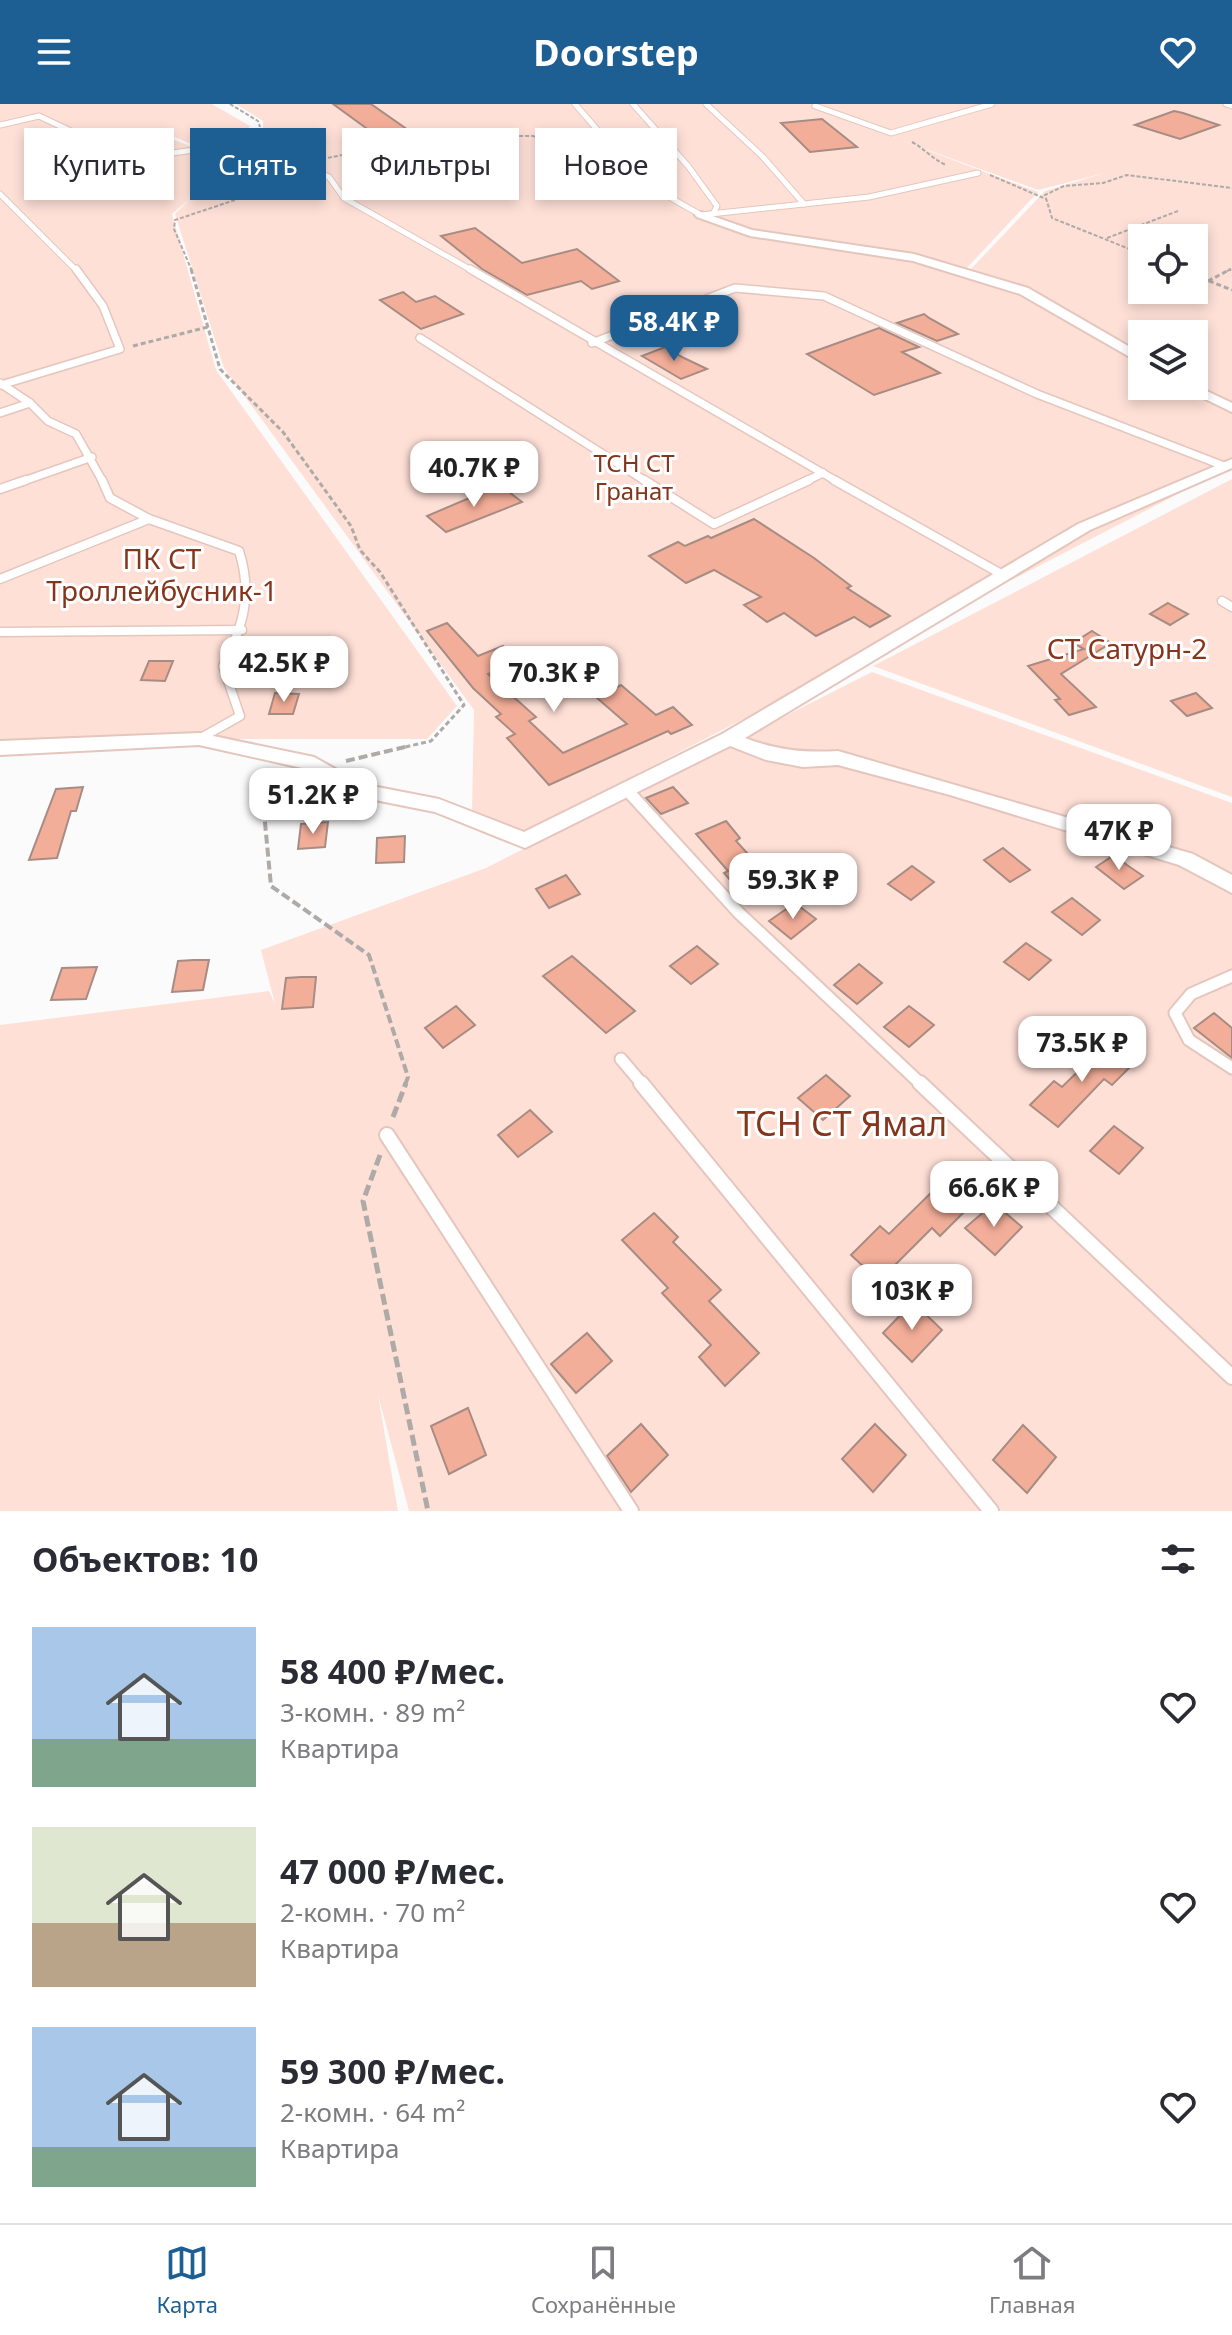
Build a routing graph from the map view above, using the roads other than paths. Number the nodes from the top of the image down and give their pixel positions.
1 (575, 104) edge
2 (633, 104) edge
3 (706, 104) edge
4 (823, 104) edge
5 (992, 104) edge
6 (1226, 104) edge
7 (812, 105) edge
8 (1232, 106) edge
9 (0, 125) edge
10 (190, 151) edge
11 (978, 173) road end
12 (326, 176) edge
13 (0, 194) edge
14 (804, 204) junction
15 (708, 213) junction
16 (420, 338) dead end
17 (592, 343) junction
18 (1128, 352) edge
19 (1, 384) edge
20 (1208, 397) edge
21 (30, 403) junction
22 (1232, 408) edge
23 (0, 413) edge
24 (92, 457) junction
25 (1228, 464) edge
26 (823, 473) junction
27 (0, 489) edge
28 (149, 519) junction
29 (1003, 575) junction
30 (0, 579) edge
31 (1222, 601) dead end
32 (1232, 607) edge
33 (242, 630) junction
34 (0, 632) edge
35 (199, 739) junction
36 (729, 739) junction
37 (0, 748) edge
38 (628, 791) junction
39 (1232, 885) edge
40 (1232, 976) edge
41 (621, 1059) dead end
42 (1232, 1068) edge
43 (387, 1135) road end
44 (1232, 1377) edge
45 (631, 1511) edge
46 (991, 1511) edge

1 - 15 lane
2 - 15 lane
3 - 14 lane
4 - 7 lane
5 - 7 lane
6 - 8 lane
9 - 10 lane
11 - 14 lane
12 - 17 lane
13 - 19 lane
14 - 15 lane
15 - 18 street
16 - 26 lane
17 - 25 lane
17 - 26 lane
19 - 21 lane
20 - 22 street
21 - 23 lane
21 - 24 lane
24 - 27 lane
24 - 28 lane
25 - 29 street
26 - 29 lane
28 - 30 lane
28 - 33 lane
29 - 36 street
31 - 32 lane
33 - 34 lane
33 - 35 lane
35 - 37 street
35 - 38 street
36 - 38 street
36 - 39 street
38 - 44 lane
40 - 42 lane
41 - 46 lane
43 - 45 lane

